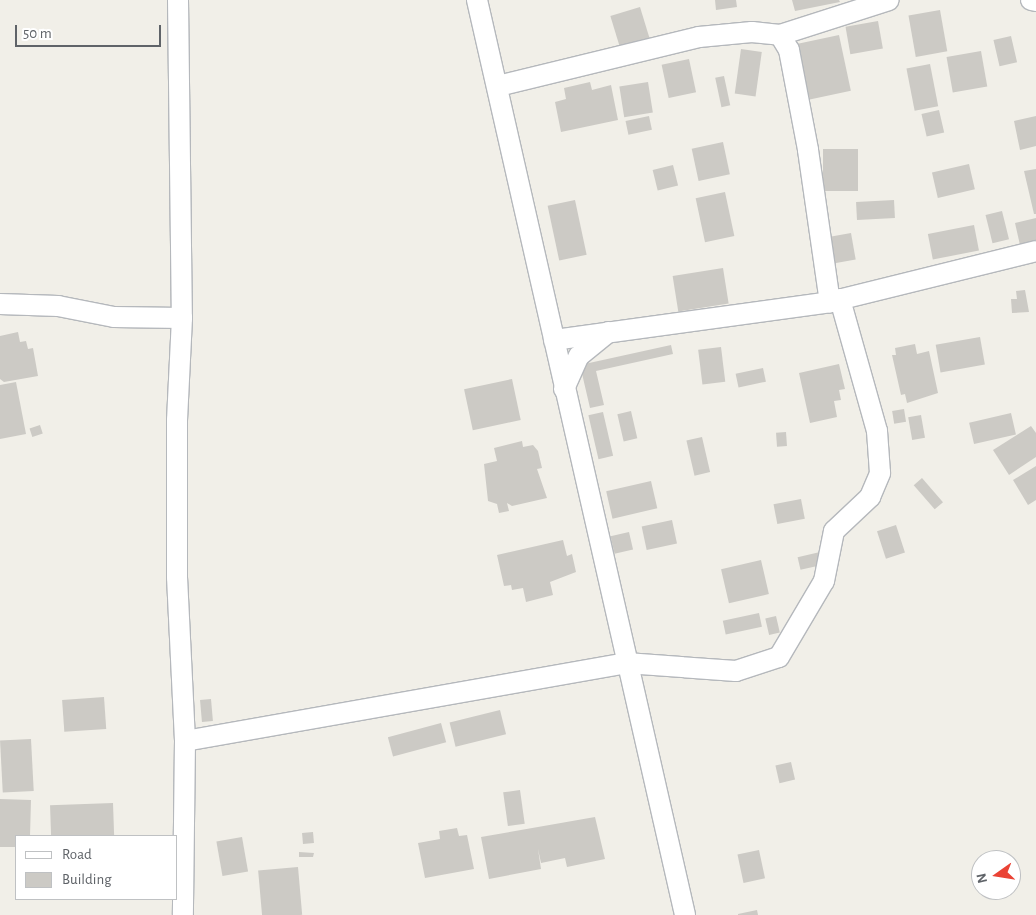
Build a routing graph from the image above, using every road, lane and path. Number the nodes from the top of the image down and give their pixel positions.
1 (178, 0) edge
2 (478, 0) edge
3 (890, 0) edge
4 (1031, 0) edge
5 (1036, 1) edge
6 (780, 34) junction
7 (498, 86) junction
8 (1036, 251) edge
9 (835, 300) junction
10 (0, 304) edge
11 (182, 318) junction
12 (609, 332) junction
13 (554, 340) junction
14 (564, 390) junction
15 (626, 663) junction
16 (185, 741) junction
17 (183, 915) edge
18 (685, 915) edge

1 - 11 street
2 - 7 street
3 - 6 street
4 - 5 street
6 - 7 street
6 - 9 street
7 - 13 street
8 - 9 street
9 - 12 street
9 - 15 street
10 - 11 street
11 - 16 street
12 - 13 street
12 - 14 street
13 - 14 street
14 - 15 street
15 - 16 street
15 - 18 street
16 - 17 street

